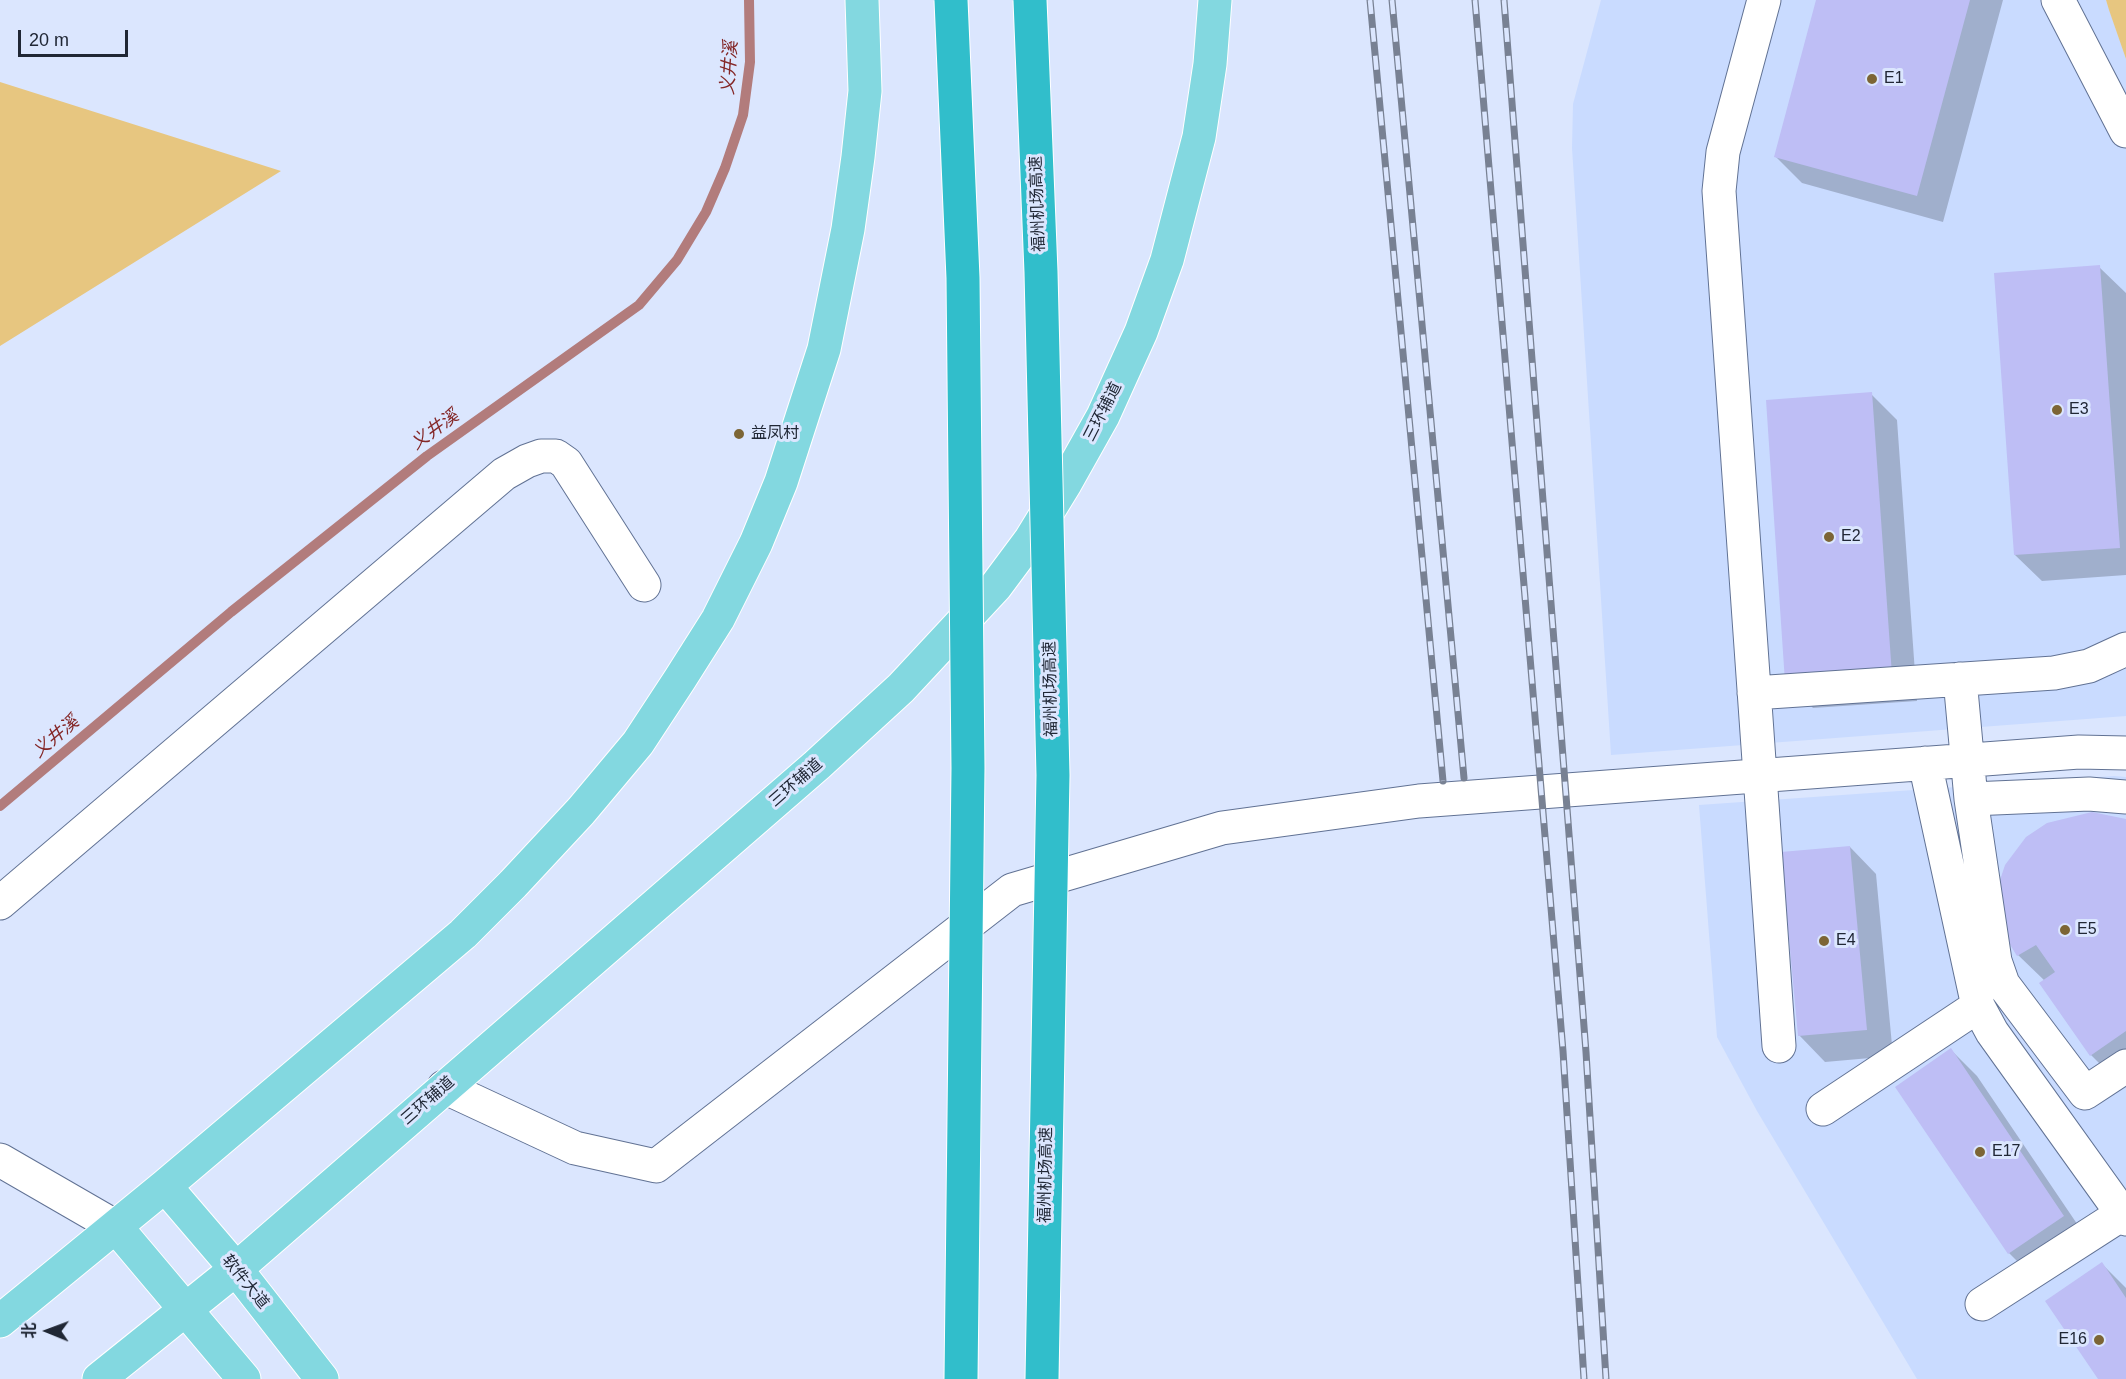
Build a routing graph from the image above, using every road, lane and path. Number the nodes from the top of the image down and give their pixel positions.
1 (862, 0) edge
2 (951, 0) edge
3 (1030, 0) edge
4 (1215, 0) edge
5 (1764, 0) edge
6 (2058, 0) edge
7 (2126, 131) edge
8 (644, 585) dead end
9 (2126, 649) edge
10 (1960, 679) junction
11 (1754, 693) junction
12 (2126, 753) edge
13 (1966, 760) junction
14 (1925, 763) junction
15 (1760, 775) junction
16 (2126, 797) edge
17 (1971, 799) junction
18 (0, 903) edge
19 (1978, 1006) junction
20 (1779, 1046) dead end
21 (2126, 1066) edge
22 (444, 1087) junction
23 (1823, 1109) dead end
24 (0, 1160) edge
25 (165, 1186) junction
26 (2124, 1217) edge
27 (116, 1227) junction
28 (236, 1269) junction
29 (1982, 1304) dead end
30 (186, 1309) junction
31 (0, 1320) edge
32 (99, 1379) edge
33 (244, 1379) edge
34 (322, 1379) edge
35 (961, 1379) edge
36 (1042, 1379) edge

1 - 25 main road
2 - 35 highway, bridge
3 - 36 highway, 福州机场高速, bridge
4 - 22 main road, 三环辅道
5 - 11 street
6 - 7 street
8 - 18 street
9 - 10 street
10 - 11 street
10 - 13 street
11 - 15 street
12 - 13 street
13 - 14 street
13 - 17 street
14 - 15 street
14 - 19 street
15 - 20 street
15 - 22 street
16 - 17 street
17 - 21 street
19 - 23 street
19 - 26 street
22 - 28 main road, 三环辅道
24 - 27 street
25 - 27 main road
25 - 28 main road, 软件大道
26 - 29 street
27 - 30 main road
27 - 31 main road
28 - 30 main road, 三环辅道
28 - 34 main road, 软件大道
30 - 32 main road, 三环辅道
30 - 33 main road

